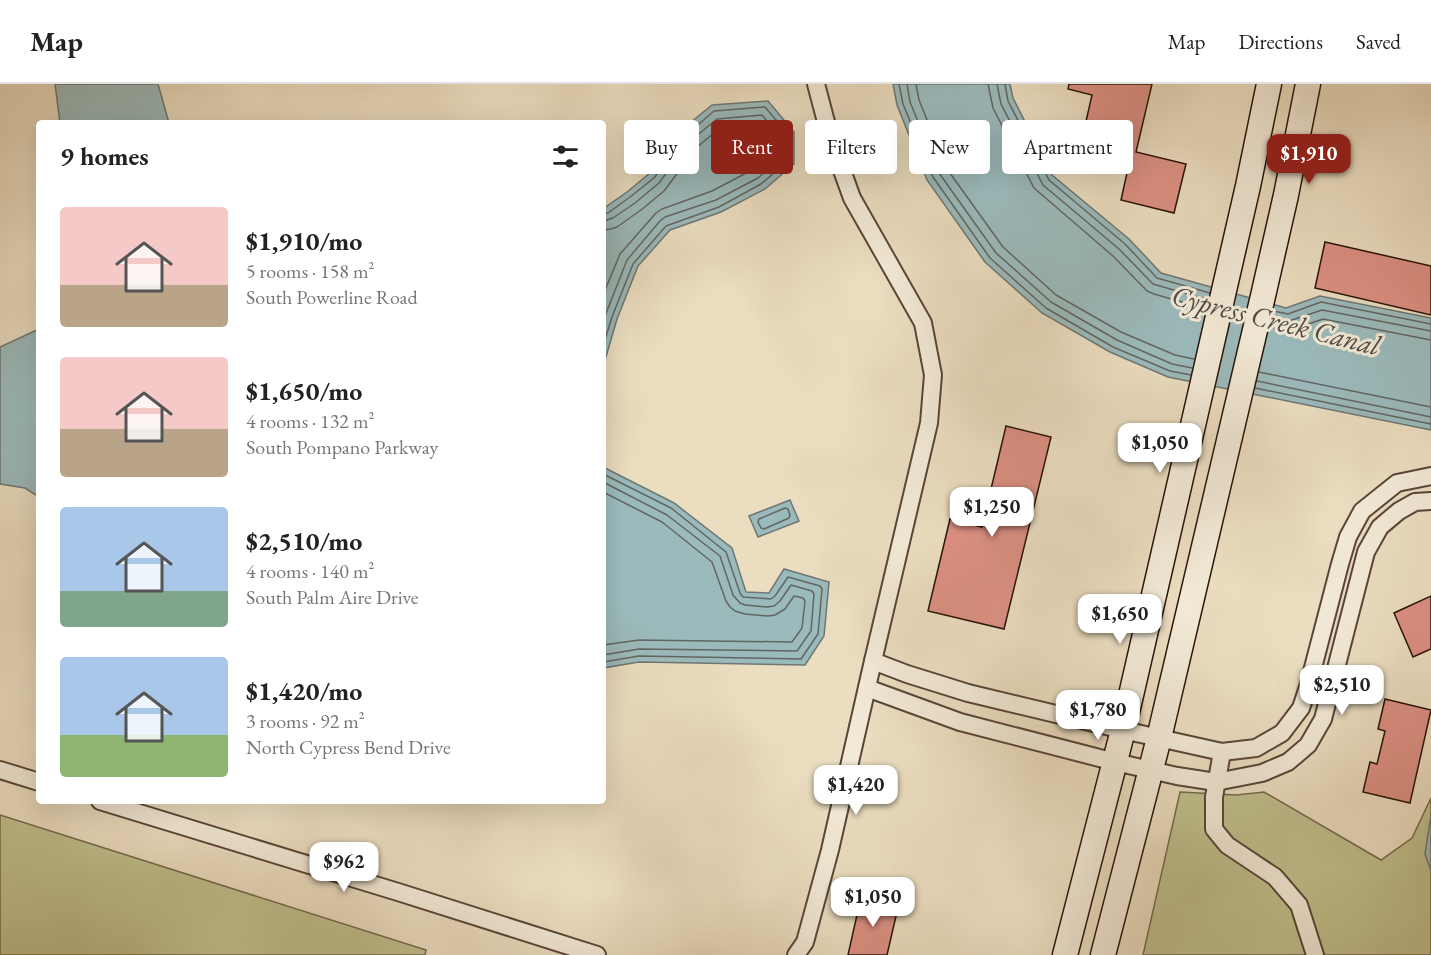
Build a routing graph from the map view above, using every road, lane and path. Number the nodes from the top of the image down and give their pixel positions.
1 (816, 84) edge
2 (1269, 84) edge
3 (1308, 84) edge
4 (1431, 476) edge
5 (1431, 501) edge
6 (873, 661) junction
7 (867, 688) junction
8 (1122, 730) junction
9 (1159, 738) junction
10 (1222, 752) junction
11 (1114, 762) junction
12 (1151, 770) junction
13 (0, 771) edge
14 (36, 781) edge
15 (1216, 782) junction
16 (110, 804) edge
17 (597, 955) edge
18 (796, 955) edge
19 (1065, 955) edge
20 (1103, 955) edge
21 (1315, 955) edge

1 - 6 street
2 - 8 main road
3 - 9 main road
4 - 10 street
5 - 15 street
6 - 7 street
6 - 8 street
7 - 11 street
7 - 18 street
8 - 9 street
8 - 11 main road
9 - 10 street
9 - 12 main road
10 - 15 street
11 - 12 street
11 - 19 main road
12 - 15 street
12 - 20 main road
13 - 14 street
15 - 21 street
16 - 17 street

